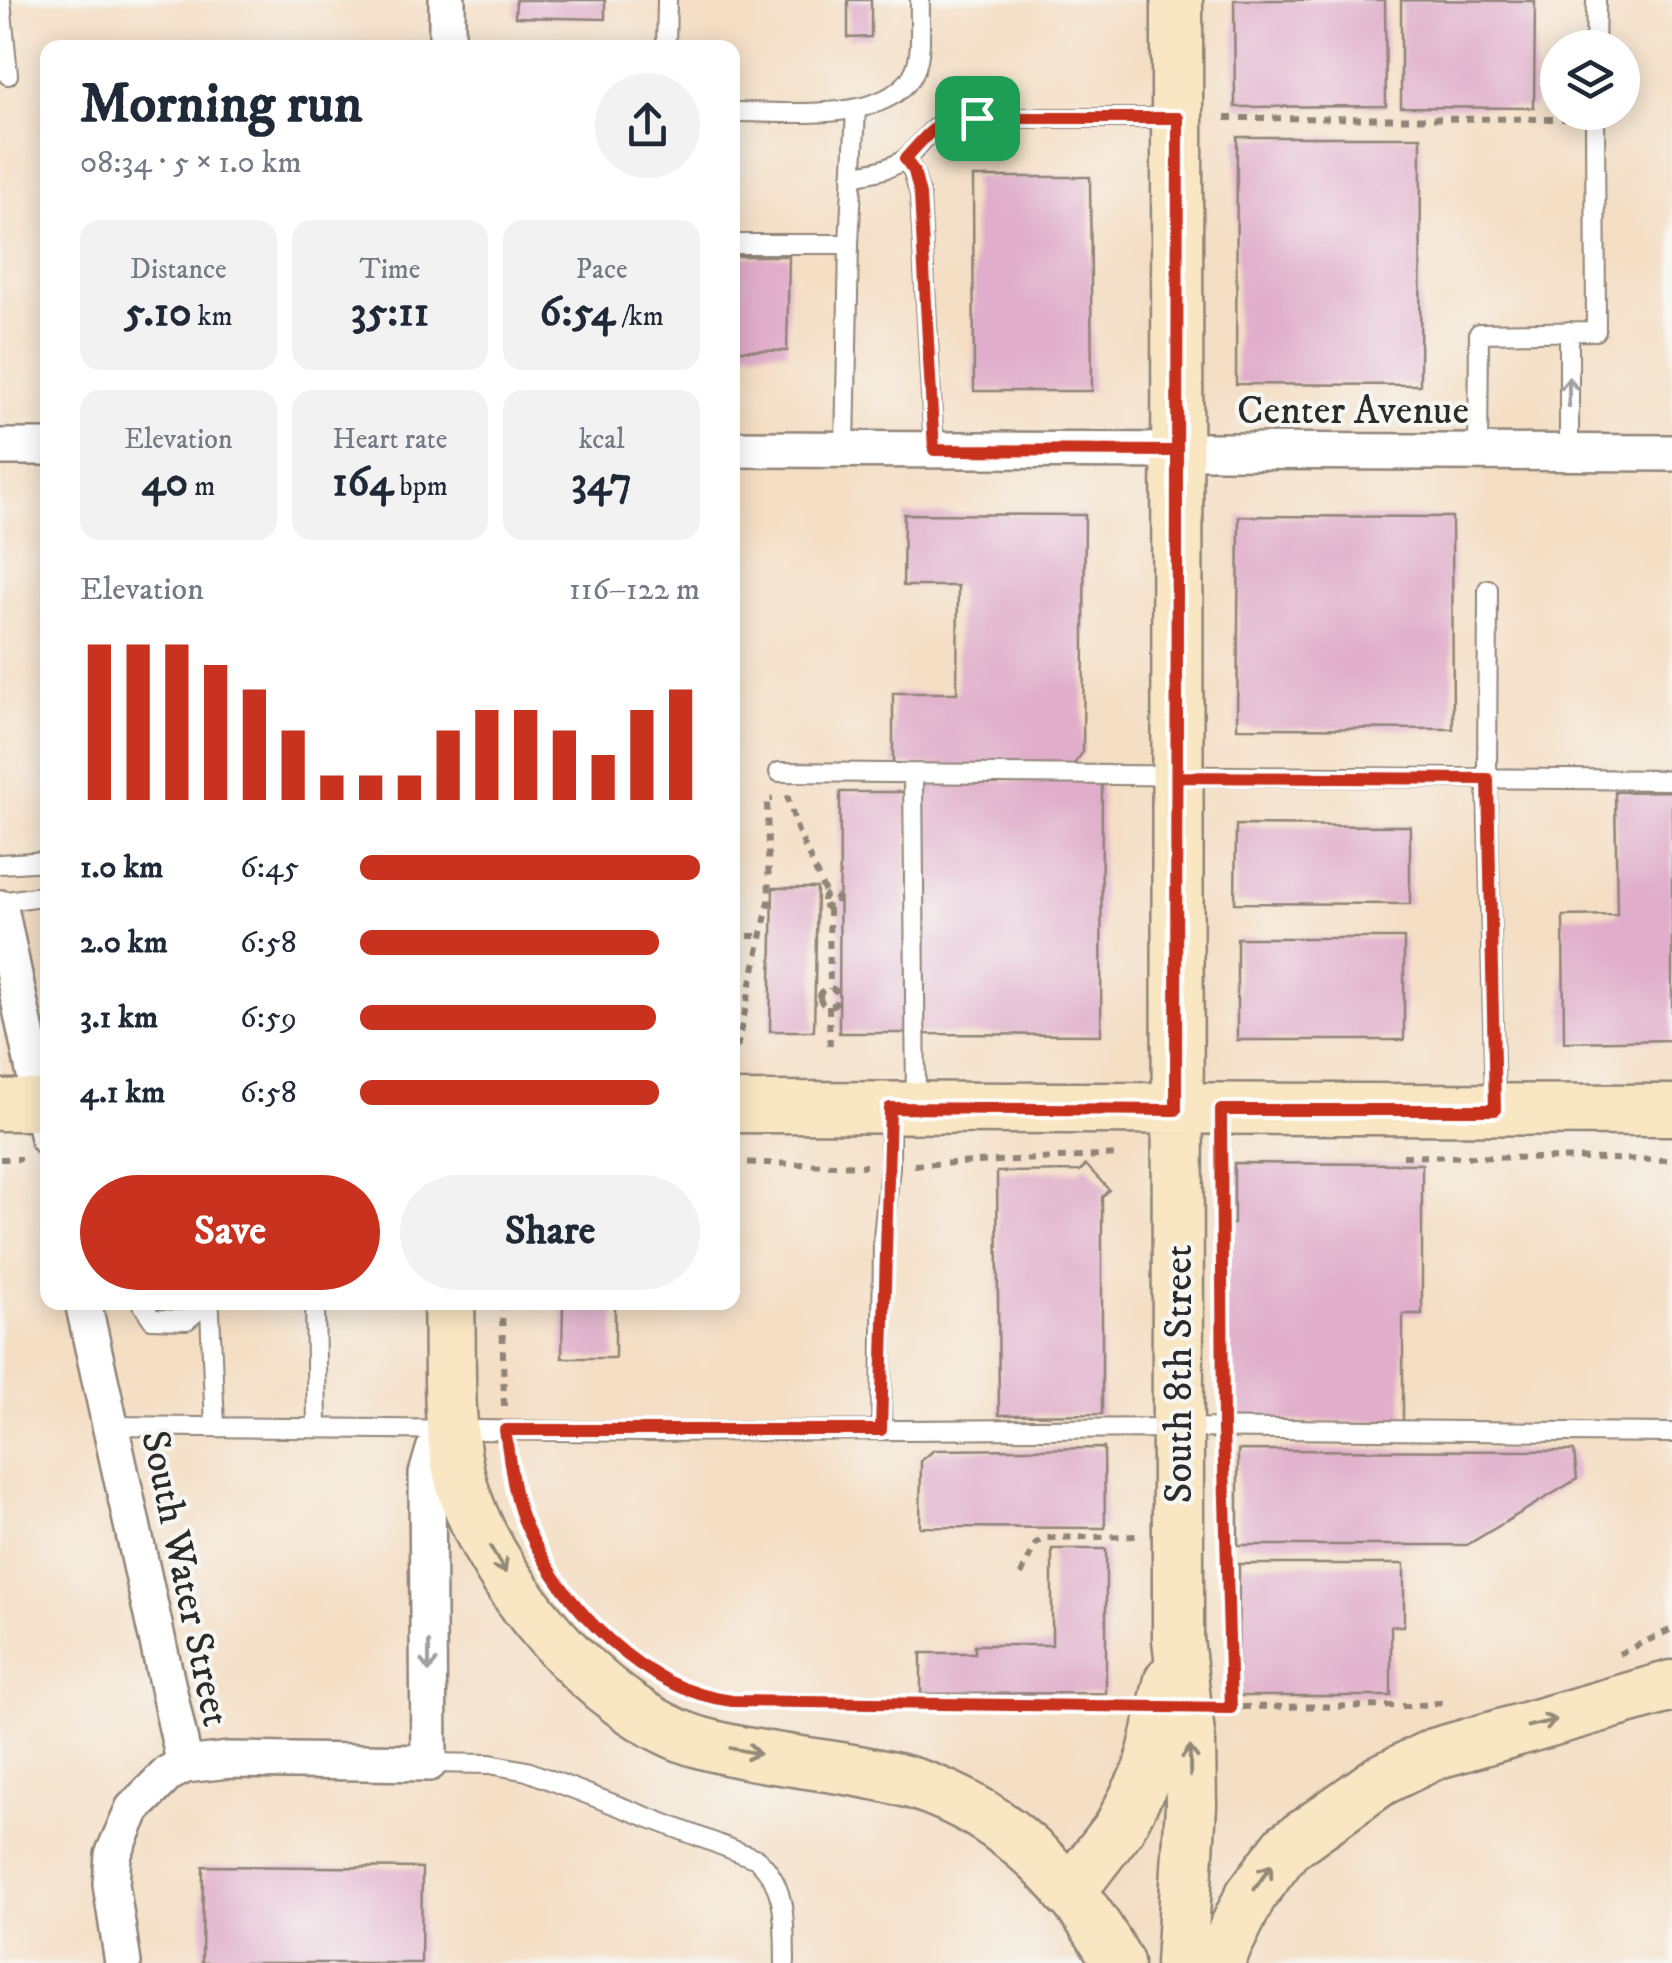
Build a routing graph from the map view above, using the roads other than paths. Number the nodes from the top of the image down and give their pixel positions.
1 (2, 0) edge
2 (447, 0) edge
3 (667, 0) edge
4 (920, 0) edge
5 (1177, 0) edge
6 (1596, 0) edge
7 (1595, 30) edge
8 (447, 40) edge
9 (666, 40) edge
10 (8, 75) dead end
11 (856, 110) junction
12 (740, 112) edge
13 (1201, 118) junction
14 (1595, 130) edge
15 (905, 159) junction
16 (852, 176) junction
17 (740, 244) edge
18 (849, 244) junction
19 (1569, 332) junction
20 (0, 447) edge
21 (40, 447) edge
22 (740, 449) edge
23 (845, 450) junction
24 (934, 450) junction
25 (1177, 451) junction
26 (1478, 452) junction
27 (1569, 452) junction
28 (1672, 453) edge
29 (1488, 589) dead end
30 (779, 772) dead end
31 (913, 774) junction
32 (1177, 777) junction
33 (1488, 779) junction
34 (1672, 780) edge
35 (40, 862) edge
36 (0, 864) edge
37 (40, 898) edge
38 (0, 905) edge
39 (740, 1107) edge
40 (903, 1108) junction
41 (1176, 1110) junction
42 (1495, 1110) junction
43 (1672, 1110) edge
44 (34, 1113) edge
45 (91, 1310) edge
46 (146, 1310) edge
47 (196, 1310) edge
48 (209, 1310) edge
49 (315, 1310) edge
50 (449, 1310) edge
51 (110, 1426) junction
52 (215, 1426) junction
53 (317, 1427) junction
54 (453, 1428) junction
55 (1200, 1428) junction
56 (881, 1430) junction
57 (1672, 1433) edge
58 (1672, 1686) edge
59 (1194, 1707) junction
60 (430, 1763) junction
61 (185, 1765) junction
62 (1069, 1893) junction
63 (124, 1963) edge
64 (786, 1963) edge
65 (1118, 1963) edge
66 (1180, 1963) edge
67 (1218, 1963) edge

1 - 10 lane
2 - 8 street
3 - 9 lane
4 - 11 lane
5 - 13 street, South 8th Street
6 - 7 lane
11 - 12 lane
11 - 16 lane
13 - 15 lane
13 - 25 street, South 8th Street
14 - 19 lane
15 - 16 lane
15 - 24 lane
16 - 18 lane
17 - 18 lane
18 - 23 lane
19 - 26 lane
27 -> 19 lane
20 - 21 street
22 - 23 street, Center Avenue
23 - 24 street, Center Avenue
24 - 25 street, Center Avenue
25 - 26 street, Center Avenue
25 - 32 street, South 8th Street
26 - 27 street, Center Avenue
27 - 28 street, Center Avenue
29 - 33 lane
30 - 31 lane
31 - 32 lane
31 - 40 lane
32 - 33 lane
32 - 41 street, South 8th Street
33 - 34 lane
33 - 42 lane
35 - 36 lane
37 - 38 lane
38 - 44 street
39 - 40 street
40 - 41 street
40 - 56 lane
41 - 42 street
41 - 55 street, South 8th Street
42 - 43 street
45 - 51 street, South Water Street
46 - 47 lane
48 - 52 lane
49 - 53 lane
50 - 54 street
51 - 52 lane
51 - 61 street, South Water Street
52 - 53 lane
53 - 54 lane
54 - 56 lane
54 -> 60 street
54 -> 62 street
55 - 56 lane
55 - 57 lane
55 - 59 street, South 8th Street
67 -> 58 street
59 - 62 street, South 8th Street
66 -> 59 street, South 8th Street
60 - 61 street
60 - 64 lane
61 - 63 street, South Water Street
62 - 65 street

